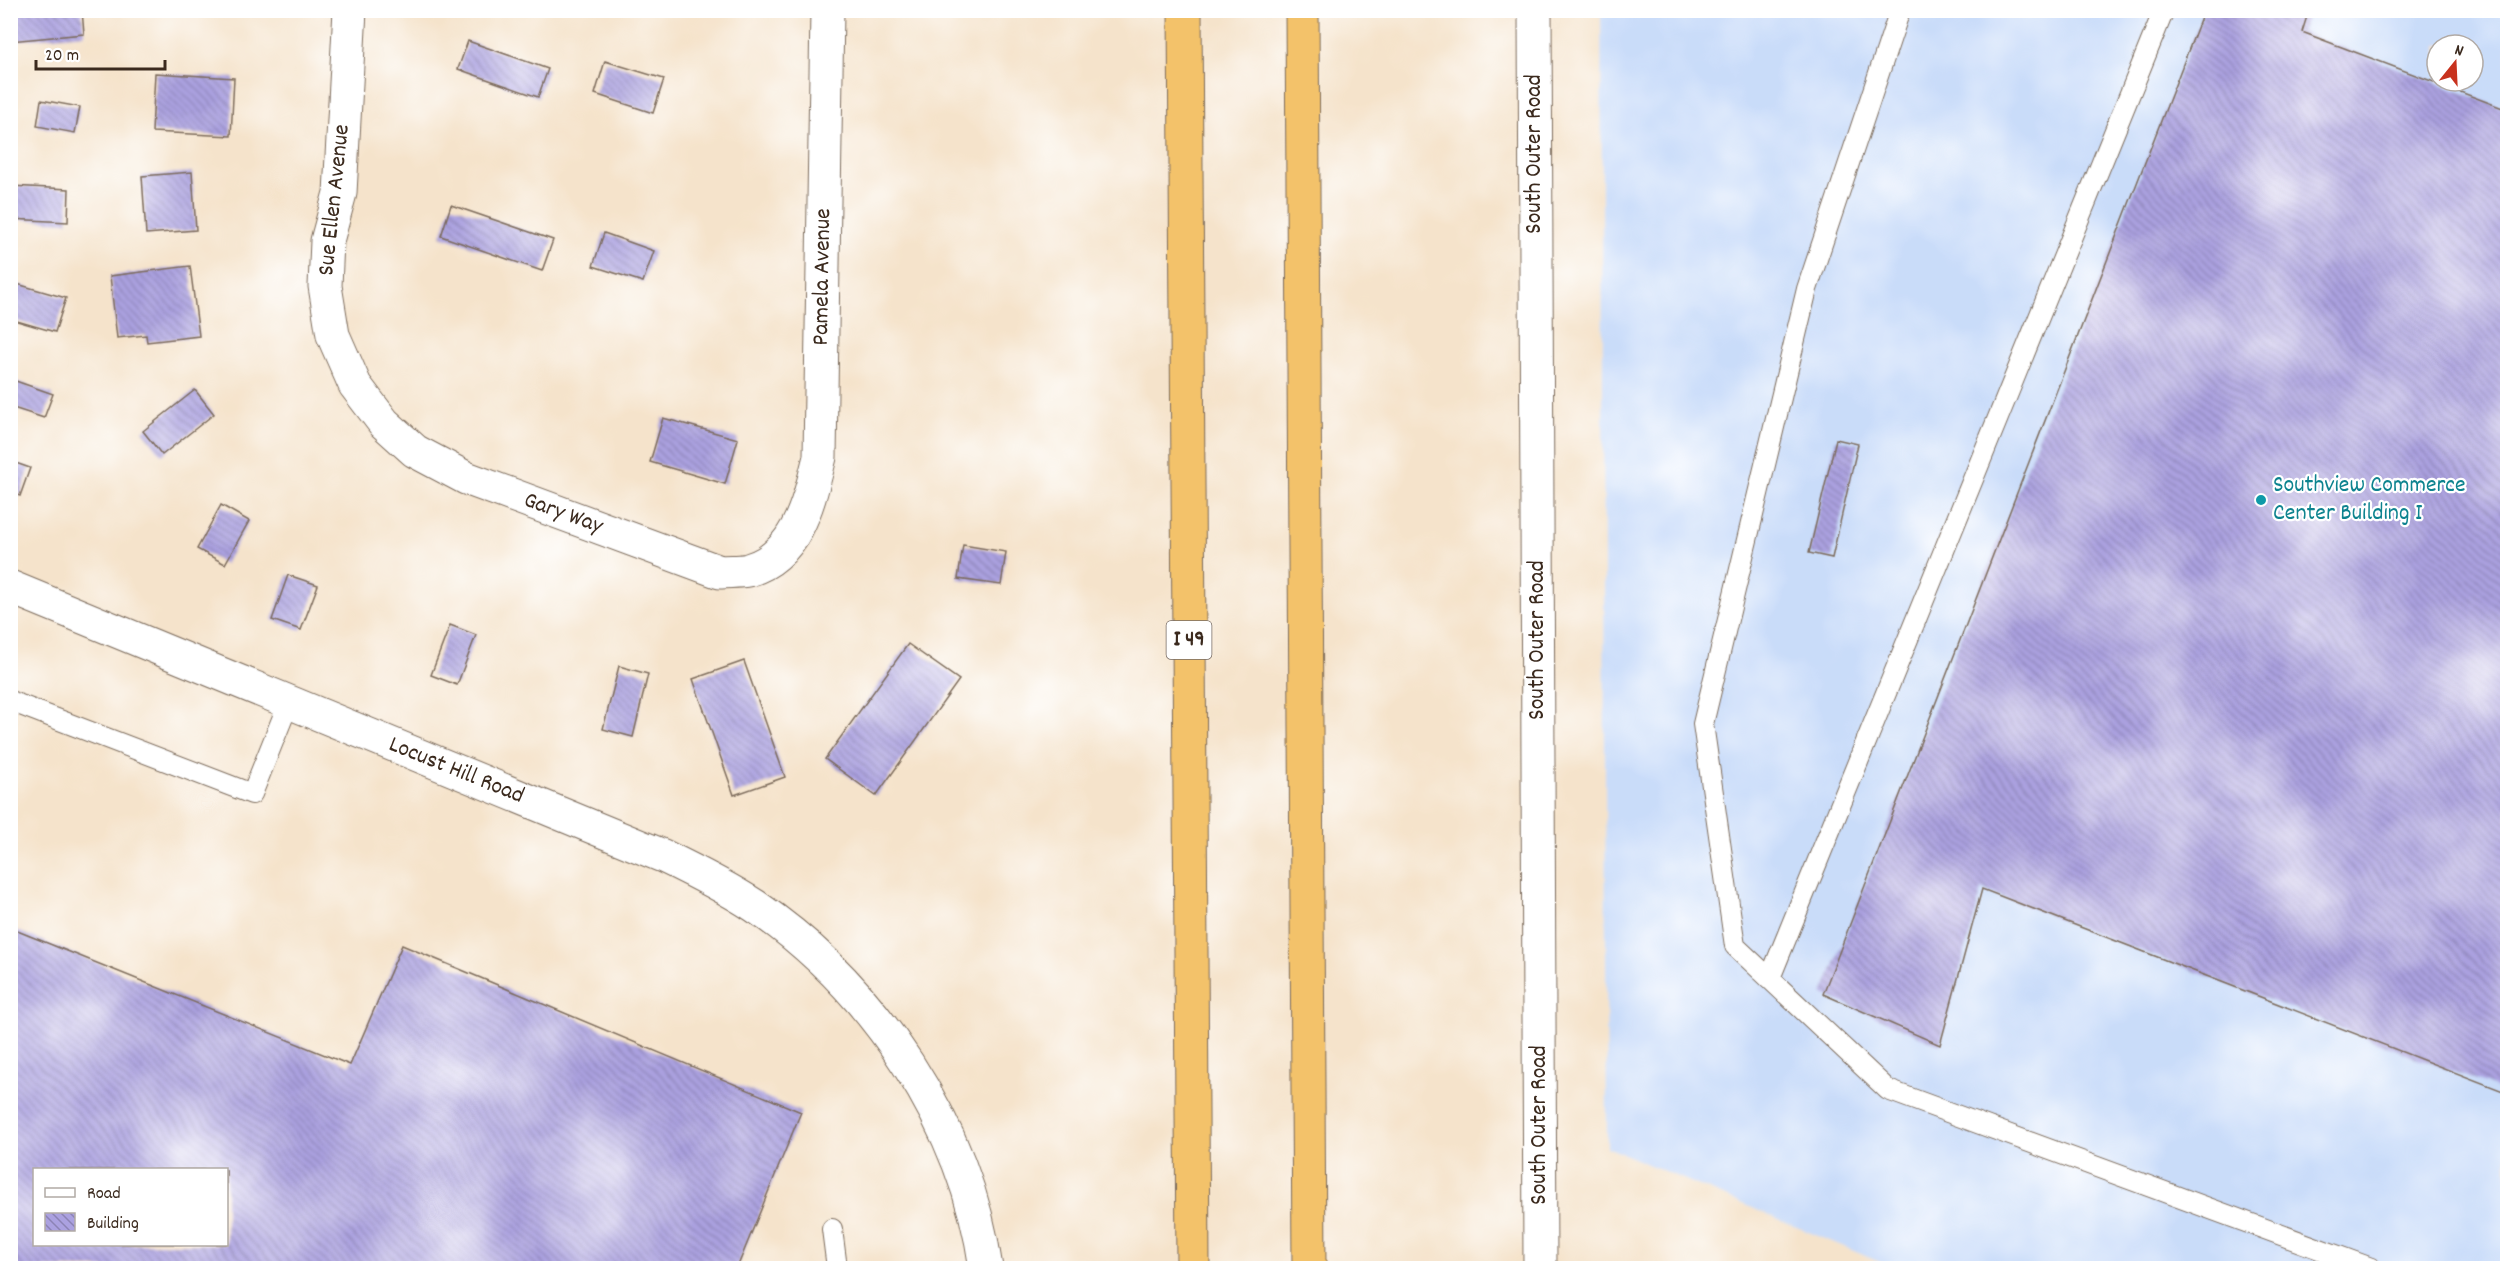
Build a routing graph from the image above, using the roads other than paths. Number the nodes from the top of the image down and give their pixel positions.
1 (350, 10) edge
2 (827, 10) edge
3 (1185, 10) edge
4 (1302, 10) edge
5 (1535, 10) edge
6 (1900, 10) edge
7 (2164, 10) edge
8 (355, 385) joint
9 (792, 538) joint
10 (10, 587) edge
11 (10, 702) edge
12 (289, 702) junction
13 (1770, 978) junction
14 (832, 1230) dead end
15 (837, 1269) edge
16 (986, 1269) edge
17 (1193, 1269) edge
18 (1308, 1269) edge
19 (1540, 1269) edge
20 (2371, 1269) edge

1 - 8 street, Sue Ellen Avenue
2 - 9 street, Pamela Avenue
3 - 17 highway, I 49
4 - 18 highway
5 - 19 street, South Outer Road
6 - 13 lane
7 - 13 lane
8 - 9 street, Gary Way
10 - 12 street, Locust Hill Road
11 - 12 lane
12 - 16 street, Locust Hill Road
13 - 20 lane
14 - 15 lane

